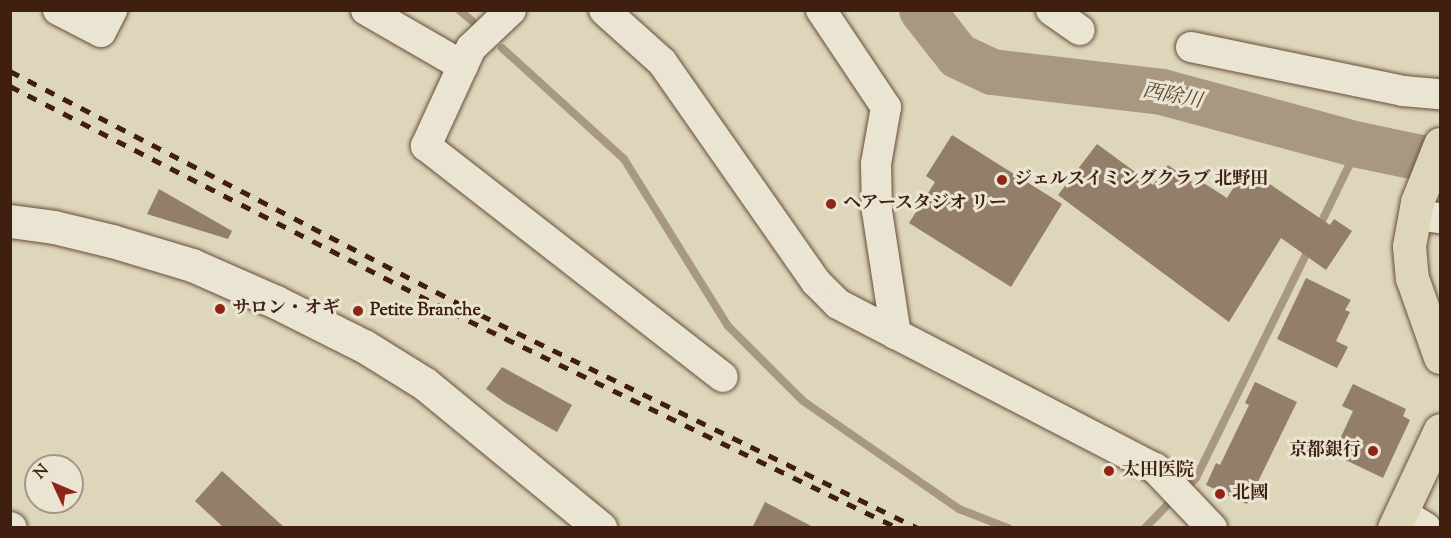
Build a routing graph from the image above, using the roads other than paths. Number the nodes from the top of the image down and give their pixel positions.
1 (57, 10) edge
2 (112, 10) edge
3 (366, 10) edge
4 (511, 10) edge
5 (604, 10) edge
6 (821, 10) edge
7 (1051, 10) edge
8 (1080, 30) dead end
9 (1191, 47) dead end
10 (463, 66) junction
11 (1440, 94) edge
12 (1440, 144) edge
13 (1426, 208) edge
14 (10, 221) edge
15 (896, 335) junction
16 (1440, 357) edge
17 (723, 377) dead end
18 (1440, 430) edge
19 (1407, 523) edge
20 (600, 528) edge
21 (1212, 528) edge

1 - 2 street
3 - 10 street
4 - 10 street
5 - 15 street
6 - 15 street
7 - 8 street
9 - 11 street
10 - 17 street
12 - 13 main road
13 - 16 main road
14 - 20 street
15 - 21 street
18 - 19 main road

